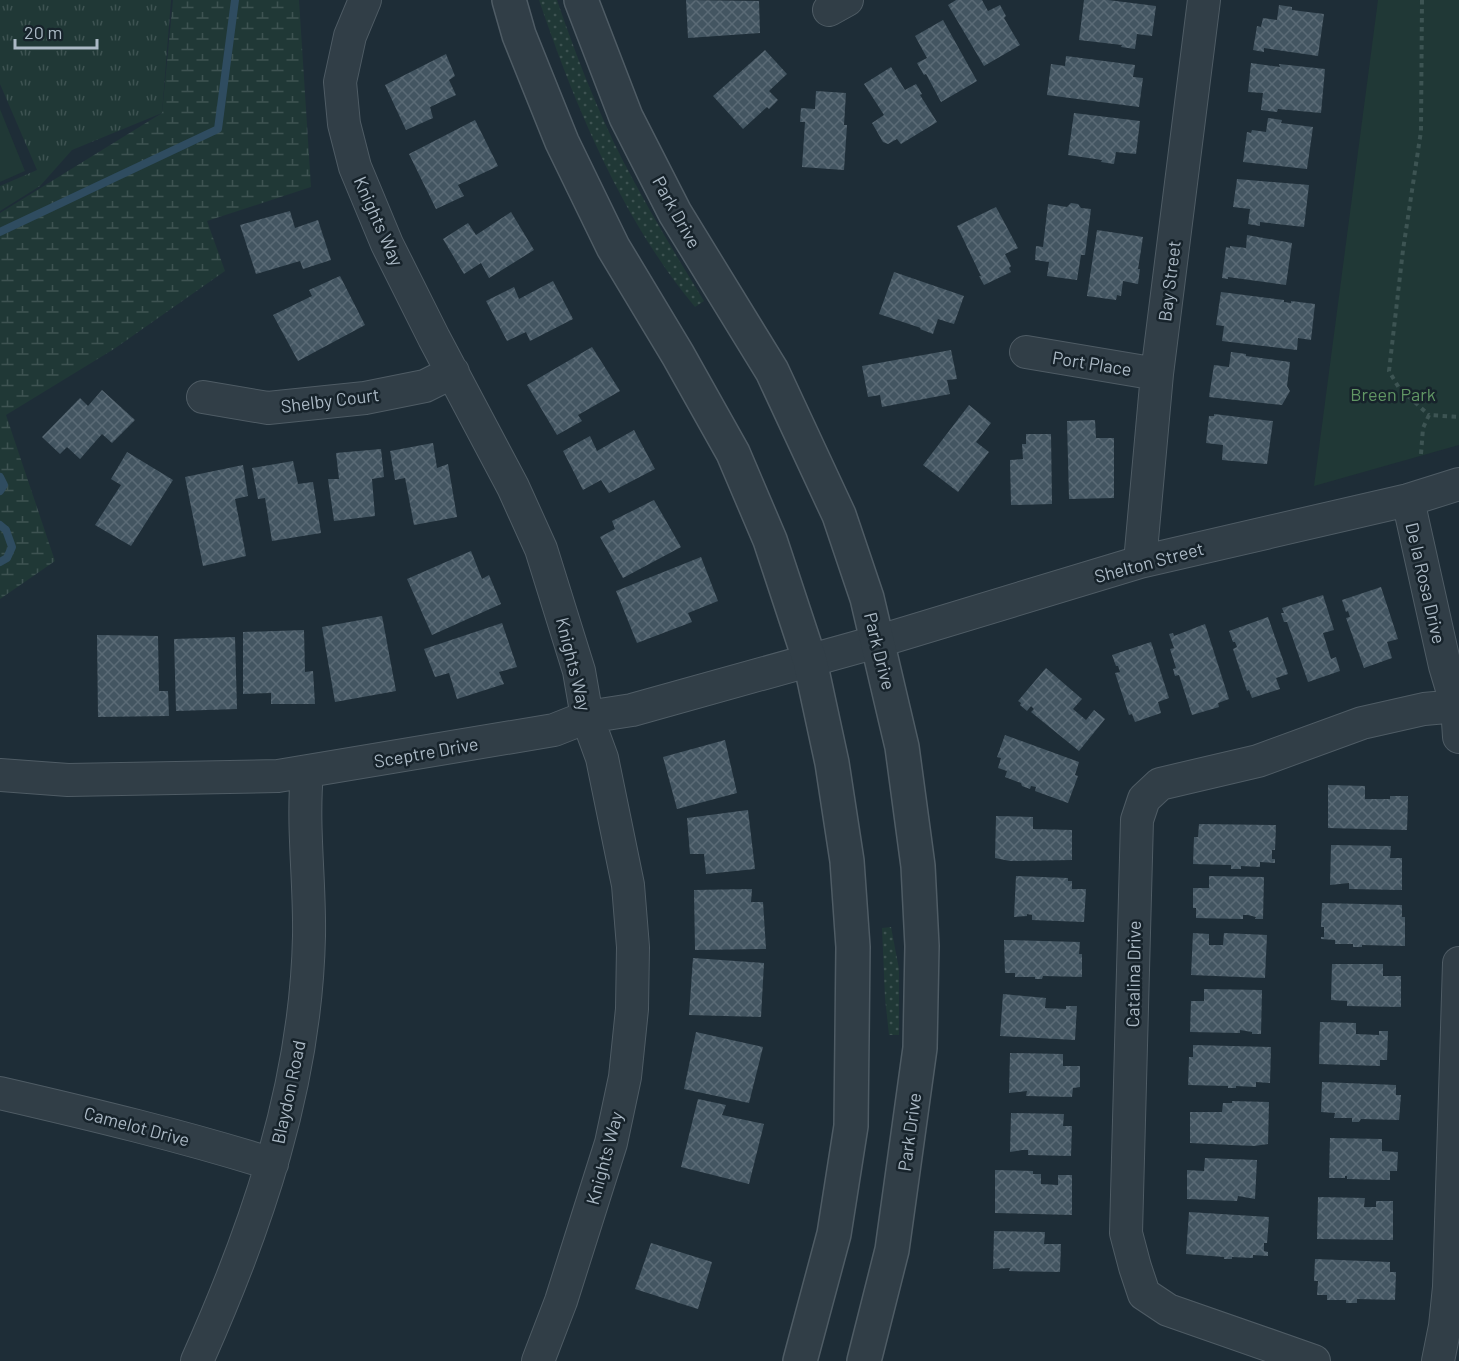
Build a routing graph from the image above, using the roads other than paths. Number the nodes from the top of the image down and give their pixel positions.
1 (364, 0) edge
2 (509, 0) edge
3 (581, 0) edge
4 (1204, 0) edge
5 (1026, 352) dead end
6 (453, 372) junction
7 (1157, 374) junction
8 (203, 397) dead end
9 (1459, 484) edge
10 (1408, 500) junction
11 (1140, 562) junction
12 (876, 642) junction
13 (842, 651) joint
14 (810, 661) junction
15 (1457, 706) junction
16 (587, 717) junction
17 (1459, 737) edge
18 (307, 772) junction
19 (0, 775) edge
20 (1459, 963) edge
21 (0, 1093) edge
22 (272, 1164) junction
23 (197, 1361) edge
24 (538, 1361) edge
25 (800, 1361) edge
26 (864, 1361) edge
27 (1314, 1361) edge
28 (1438, 1361) edge

1 - 6 street, Knights Way
2 - 14 street
3 - 12 street, Park Drive
4 - 7 street, Bay Street
5 - 7 street, Port Place
6 - 8 street, Shelby Court
6 - 16 street, Knights Way
7 - 11 street, Bay Street
9 - 10 street, Shelton Street
10 - 11 street, Shelton Street
10 - 15 street, De la Rosa Drive
11 - 12 street, Shelton Street
12 - 13 street, Shelton Street
12 - 26 street, Park Drive
13 - 14 street, Sceptre Drive
14 - 16 street, Sceptre Drive
14 - 25 street
15 - 17 street, De la Rosa Drive
15 - 27 street, Catalina Drive
16 - 18 street, Sceptre Drive
16 - 24 street, Knights Way
18 - 19 street, Sceptre Drive
18 - 22 street, Blaydon Road
20 - 28 street
21 - 22 street, Camelot Drive
22 - 23 street, Blaydon Road

